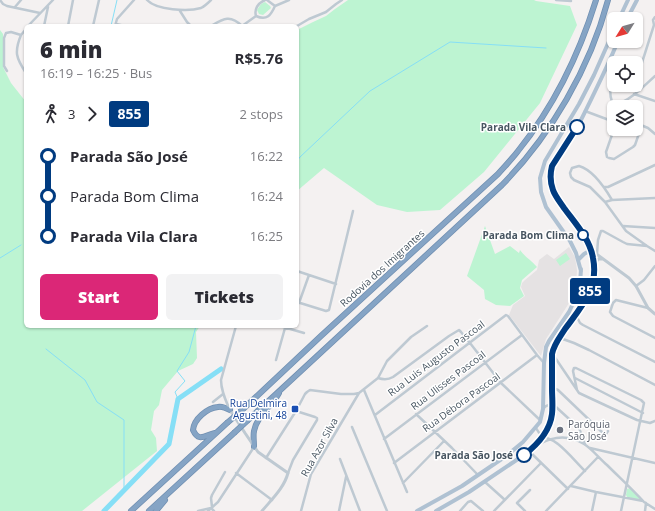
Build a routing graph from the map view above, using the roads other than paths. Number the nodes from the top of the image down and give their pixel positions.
1 (0, 0) edge
2 (21, 0) edge
3 (53, 0) edge
4 (74, 0) edge
5 (99, 0) edge
6 (134, 0) edge
7 (147, 0) edge
8 (211, 0) edge
9 (266, 0) edge
10 (289, 0) edge
11 (342, 0) edge
12 (556, 0) edge
13 (596, 0) edge
14 (608, 0) edge
15 (628, 0) edge
16 (637, 0) edge
17 (572, 1) dead end
18 (336, 2) edge
19 (48, 6) junction
20 (275, 6) junction
21 (15, 8) junction
22 (180, 11) junction
23 (622, 12) edge
24 (631, 12) edge
25 (40, 13) junction
26 (256, 16) junction
27 (655, 17) edge
28 (30, 24) edge
29 (44, 24) edge
30 (68, 24) edge
31 (93, 24) edge
32 (115, 24) edge
33 (189, 24) edge
34 (214, 24) edge
35 (240, 24) edge
36 (246, 24) edge
37 (299, 25) edge
38 (654, 26) edge
39 (24, 31) edge
40 (21, 35) junction
41 (607, 46) edge
42 (643, 60) edge
43 (607, 67) edge
44 (24, 70) edge
45 (7, 71) dead end
46 (655, 76) edge
47 (643, 87) edge
48 (610, 92) edge
49 (637, 92) edge
50 (634, 94) junction
51 (655, 101) edge
52 (585, 111) junction
53 (607, 119) edge
54 (643, 126) edge
55 (655, 134) edge
56 (612, 136) edge
57 (638, 136) edge
58 (655, 165) edge
59 (604, 187) junction
60 (655, 198) edge
61 (612, 200) junction
62 (605, 202) junction
63 (353, 211) dead end
64 (623, 226) junction
65 (655, 228) edge
66 (647, 246) junction
67 (591, 250) junction
68 (655, 251) edge
69 (596, 254) junction
70 (604, 259) junction
71 (578, 260) junction
72 (594, 266) junction
73 (655, 266) edge
74 (580, 269) junction
75 (299, 272) edge
76 (309, 275) junction
77 (336, 284) junction
78 (636, 286) junction
79 (588, 296) junction
80 (299, 300) edge
81 (299, 302) edge
82 (648, 308) junction
83 (576, 314) junction
84 (655, 314) edge
85 (427, 326) dead end
86 (235, 328) edge
87 (285, 328) joint
88 (304, 333) dead end
89 (522, 335) junction
90 (560, 338) junction
91 (655, 338) edge
92 (470, 342) junction
93 (552, 354) junction
94 (537, 355) junction
95 (543, 358) junction
96 (276, 360) dead end
97 (485, 362) junction
98 (655, 362) edge
99 (378, 378) junction
100 (574, 378) junction
101 (501, 383) junction
102 (655, 385) edge
103 (552, 388) junction
104 (281, 389) junction
105 (364, 390) junction
106 (577, 390) junction
107 (359, 393) junction
108 (223, 394) junction
109 (213, 402) dead end
110 (552, 405) junction
111 (543, 409) junction
112 (230, 410) junction
113 (296, 411) junction
114 (643, 413) junction
115 (416, 414) junction
116 (375, 415) junction
117 (541, 420) junction
118 (641, 421) junction
119 (655, 422) edge
120 (352, 427) dead end
121 (536, 428) junction
122 (608, 431) dead end
123 (434, 432) junction
124 (216, 433) junction
125 (542, 437) junction
126 (384, 438) junction
127 (551, 439) junction
128 (444, 440) junction
129 (585, 444) junction
130 (254, 447) junction
131 (533, 448) junction
132 (589, 448) junction
133 (529, 451) junction
134 (598, 457) junction
135 (266, 458) junction
136 (632, 458) junction
137 (340, 459) dead end
138 (394, 462) junction
139 (541, 463) junction
140 (655, 463) edge
141 (585, 471) junction
142 (225, 472) dead end
143 (236, 473) junction
144 (288, 473) junction
145 (478, 475) junction
146 (346, 477) junction
147 (485, 482) junction
148 (403, 483) junction
149 (177, 485) junction
150 (627, 485) junction
151 (571, 486) junction
152 (568, 489) junction
153 (530, 490) dead end
154 (406, 492) dead end
155 (596, 492) junction
156 (624, 498) junction
157 (272, 500) junction
158 (505, 500) junction
159 (645, 502) junction
160 (655, 508) edge
161 (210, 509) edge
162 (131, 511) edge
163 (149, 511) edge
164 (156, 511) edge
165 (198, 511) edge
166 (214, 511) edge
167 (262, 511) edge
168 (301, 511) edge
169 (339, 511) edge
170 (360, 511) edge
171 (387, 511) edge
172 (417, 511) edge
173 (436, 511) edge
174 (460, 511) edge
175 (483, 511) edge
176 (494, 511) edge
177 (525, 511) edge
178 (546, 511) edge
179 (592, 511) edge
180 (622, 511) edge
181 (645, 511) edge

1 - 21 street
2 - 21 street
3 - 19 street
4 - 30 street
5 - 31 street
6 - 32 street
7 - 22 street
8 - 22 street
9 - 20 street
9 - 26 street
10 - 20 street
11 - 18 street
12 - 17 street
13 - 124 highway, Rodovia dos Imigrantes, bridge
14 - 104 highway, Rodovia dos Imigrantes
15 - 23 main road
16 - 24 main road
18 - 37 street
19 - 25 street
19 - 29 street
20 - 26 street
21 - 25 street
22 - 33 street
25 - 28 street
26 - 36 street
27 - 38 street
34 - 35 street
38 - 42 street
39 - 40 street
40 - 44 street
40 - 45 street
41 - 71 main road
43 - 52 main road
46 - 47 street
48 - 50 street
49 - 50 street
50 - 51 street
52 - 53 street
52 - 67 main road
54 - 55 street
56 - 57 street
58 - 59 street
59 - 61 street
59 - 62 street
60 - 61 street
61 - 62 street
62 - 64 street
63 - 77 street
64 - 65 street
64 - 66 street
66 - 68 street
66 - 69 street
67 - 69 street
67 - 71 main road
67 - 72 main road
69 - 70 street
70 - 72 street
70 - 78 street
71 - 74 main road
72 - 79 main road
73 - 78 street
74 - 79 main road
74 - 95 main road
75 - 76 street
76 - 77 street
76 - 80 street
77 - 81 street
78 - 82 street
79 - 83 main road
82 - 84 street
82 - 91 street
83 - 90 main road
83 - 98 street
85 - 99 street
86 - 108 street
87 - 88 street
87 - 96 street
89 - 92 street, Rua Luis Augusto Pascoal
89 - 94 street
89 - 97 street, Rua Ulisses Pascoal
90 - 93 main road
90 - 102 street
92 - 97 street
92 - 99 street
92 - 116 street, Rua Luis Augusto Pascoal
93 - 103 main road
93 - 106 street
94 - 95 street
94 - 101 street, Rua Débora Pascoal
95 - 111 main road
97 - 101 street
97 - 115 street, Rua Ulisses Pascoal
99 - 105 street
100 - 106 street
100 - 114 street
100 - 114 street
101 - 117 street
101 - 123 street, Rua Débora Pascoal
103 - 110 main road
103 - 122 street
104 - 130 highway
104 - 149 highway, Rodovia dos Imigrantes, bridge
105 - 107 street
105 - 116 street
106 - 118 street
107 - 113 street
107 - 168 street, Rua Azor Silva
108 - 109 street
108 - 112 street
110 - 111 street
110 - 125 main road
110 - 129 street
111 - 117 main road
112 - 124 highway
112 - 130 street
113 - 135 street
113 - 144 street
114 - 118 street
115 - 123 street
115 - 126 street, Rua Ulisses Pascoal
116 - 126 street
117 - 121 main road
118 - 119 street
118 - 136 street
120 - 171 street
121 - 125 street
121 - 145 main road
123 - 128 street
123 - 138 street, Rua Débora Pascoal
124 - 162 highway, Rodovia dos Imigrantes
125 - 127 street
125 - 131 main road
126 - 138 street
127 - 129 street
127 - 131 street
127 - 141 street
128 - 145 street
128 - 148 street
129 - 132 street
130 - 135 street
130 - 143 street
131 - 133 main road
132 - 134 street
132 - 136 street
133 - 139 street
133 - 147 main road
134 - 141 street
134 - 150 street
135 - 144 street
136 - 140 street
136 - 150 street
137 - 146 street
138 - 148 street
139 - 152 street
139 - 158 street
141 - 151 street
142 - 161 street
143 - 157 street
143 - 161 street
144 - 157 street
145 - 172 main road
146 - 169 street
146 - 170 street
147 - 158 street
147 - 173 main road
148 - 154 street
149 - 163 highway, Rodovia dos Imigrantes
149 - 164 highway
150 - 156 street
150 - 159 street
151 - 152 street
151 - 155 street
152 - 178 street
153 - 177 street
155 - 156 street
155 - 179 street
156 - 159 street
156 - 180 street
157 - 167 street
158 - 176 street
159 - 160 street
159 - 181 street
161 - 165 street
161 - 166 street
174 - 175 street

